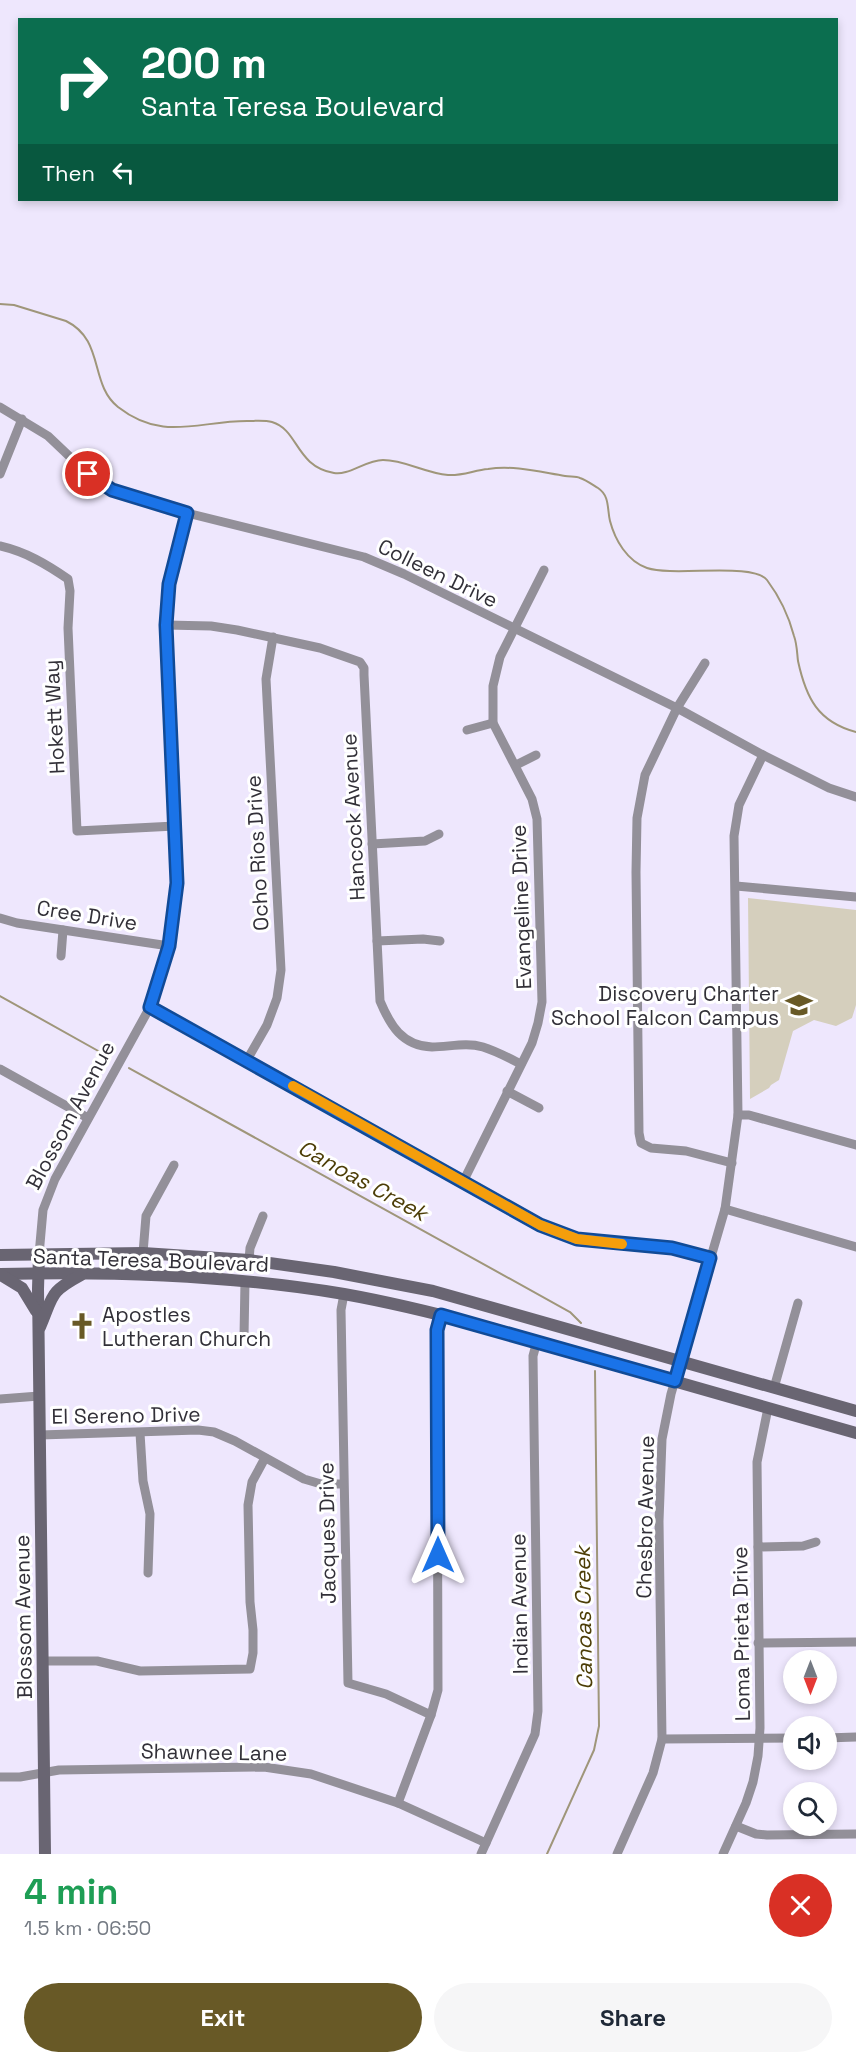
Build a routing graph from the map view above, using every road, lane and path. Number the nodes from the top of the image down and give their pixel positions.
1 (0, 407) edge
2 (22, 419) junction
3 (0, 474) edge
4 (187, 513) junction
5 (0, 546) edge
6 (544, 570) dead end
7 (166, 625) junction
8 (514, 629) junction
9 (273, 637) junction
10 (705, 663) dead end
11 (677, 708) junction
12 (493, 723) junction
13 (467, 730) dead end
14 (536, 755) dead end
15 (763, 755) junction
16 (516, 765) junction
17 (856, 797) edge
18 (175, 826) junction
19 (439, 834) dead end
20 (372, 844) junction
21 (736, 886) junction
22 (856, 897) edge
23 (0, 918) edge
24 (63, 930) junction
25 (440, 940) dead end
26 (377, 941) junction
27 (169, 946) junction
28 (61, 956) dead end
29 (150, 1007) junction
30 (247, 1060) junction
31 (521, 1064) junction
32 (0, 1069) edge
33 (507, 1091) junction
34 (539, 1108) dead end
35 (738, 1115) junction
36 (88, 1118) junction
37 (856, 1145) edge
38 (732, 1163) junction
39 (174, 1165) dead end
40 (463, 1182) junction
41 (725, 1209) junction
42 (263, 1216) dead end
43 (856, 1247) edge
44 (143, 1253) junction
45 (0, 1255) edge
46 (39, 1255) junction
47 (710, 1258) junction
48 (249, 1260) junction
49 (38, 1274) junction
50 (83, 1274) junction
51 (0, 1275) edge
52 (245, 1281) junction
53 (344, 1294) junction
54 (798, 1303) dead end
55 (441, 1315) junction
56 (38, 1316) junction
57 (38, 1331) junction
58 (244, 1337) dead end
59 (537, 1341) junction
60 (681, 1361) junction
61 (675, 1381) junction
62 (774, 1388) junction
63 (39, 1396) junction
64 (0, 1399) edge
65 (768, 1408) junction
66 (856, 1411) edge
67 (140, 1433) junction
68 (856, 1433) edge
69 (40, 1435) junction
70 (265, 1458) junction
71 (343, 1484) junction
72 (816, 1542) dead end
73 (758, 1547) junction
74 (148, 1573) dead end
75 (856, 1642) edge
76 (758, 1643) junction
77 (43, 1661) junction
78 (431, 1715) junction
79 (856, 1737) edge
80 (759, 1738) junction
81 (783, 1738) edge
82 (837, 1738) edge
83 (662, 1739) junction
84 (44, 1774) junction
85 (0, 1777) edge
86 (398, 1803) junction
87 (736, 1826) junction
88 (856, 1834) edge
89 (486, 1843) junction
90 (45, 1854) edge
91 (481, 1854) edge
92 (617, 1854) edge
93 (723, 1854) edge

1 - 2 street, Colleen Drive
2 - 3 street
2 - 4 street, Colleen Drive
4 - 7 street, Blossom Avenue
4 - 8 street, Colleen Drive
5 - 18 street, Hokett Way
6 - 8 street, Evangeline Drive
7 - 9 street, Hancock Avenue
7 - 18 street, Blossom Avenue
8 - 11 street, Colleen Drive
8 - 12 street, Evangeline Drive
9 - 20 street, Hancock Avenue
9 - 30 street, Ocho Rios Drive
10 - 11 street
11 - 15 street, Colleen Drive
11 - 38 street
12 - 13 street
12 - 16 street, Evangeline Drive
14 - 16 street
15 - 17 street, Colleen Drive
15 - 21 street, Chesbro Avenue
16 - 31 street, Evangeline Drive
18 - 27 street, Blossom Avenue
19 - 20 street
20 - 26 street, Hancock Avenue
21 - 22 street
21 - 35 street, Chesbro Avenue
23 - 24 street, Cree Drive
24 - 27 street, Cree Drive
24 - 28 street
25 - 26 street
26 - 31 street, Hancock Avenue
27 - 29 street, Blossom Avenue
29 - 30 street
29 - 36 street, Blossom Avenue
30 - 40 street
31 - 33 street, Evangeline Drive
32 - 36 street
33 - 34 street
33 - 40 street, Evangeline Drive
35 - 37 street
35 - 38 street, Chesbro Avenue
36 - 46 street, Blossom Avenue
38 - 41 street, Chesbro Avenue
39 - 44 street
40 - 47 street
41 - 43 street
41 - 47 street, Chesbro Avenue
42 - 48 street
44 - 46 main road, Santa Teresa Boulevard
44 - 48 main road, Santa Teresa Boulevard
45 - 46 main road, Santa Teresa Boulevard
46 - 49 main road, Blossom Avenue
47 - 60 street, Chesbro Avenue
48 - 60 main road, Santa Teresa Boulevard
49 - 50 main road, Santa Teresa Boulevard
49 - 51 main road, Santa Teresa Boulevard
49 - 56 main road, Blossom Avenue
50 - 52 main road, Santa Teresa Boulevard
50 - 57 main road
51 - 56 main road
52 - 53 main road, Santa Teresa Boulevard
52 - 58 street
53 - 55 main road, Santa Teresa Boulevard
53 - 71 street, Jacques Drive
54 - 62 street
55 - 59 main road, Santa Teresa Boulevard
55 - 78 street
56 - 57 main road, Blossom Avenue
57 - 63 main road, Blossom Avenue
59 - 61 main road, Santa Teresa Boulevard
59 - 89 street, Indian Avenue
60 - 61 street, Chesbro Avenue
60 - 62 main road, Santa Teresa Boulevard
61 - 65 main road, Santa Teresa Boulevard
61 - 83 street, Chesbro Avenue
62 - 66 main road, Santa Teresa Boulevard
63 - 64 street
63 - 69 main road, Blossom Avenue
65 - 68 main road, Santa Teresa Boulevard
65 - 73 street, Loma Prieta Drive
67 - 69 street, El Sereno Drive
67 - 70 street, El Sereno Drive
67 - 74 street
69 - 77 main road, Blossom Avenue
70 - 71 street, El Sereno Drive
70 - 77 street
71 - 78 street, Jacques Drive
72 - 73 street
73 - 76 street, Loma Prieta Drive
75 - 76 street
76 - 80 street, Loma Prieta Drive
77 - 84 main road, Blossom Avenue
78 - 86 street
79 - 82 street
80 - 81 street
80 - 83 street
80 - 87 street, Loma Prieta Drive
83 - 92 street, Chesbro Avenue
84 - 85 street, Shawnee Lane
84 - 86 street, Shawnee Lane
84 - 90 main road, Blossom Avenue
86 - 89 street, Shawnee Lane
87 - 88 street
87 - 93 street, Loma Prieta Drive
89 - 91 street, Indian Avenue

